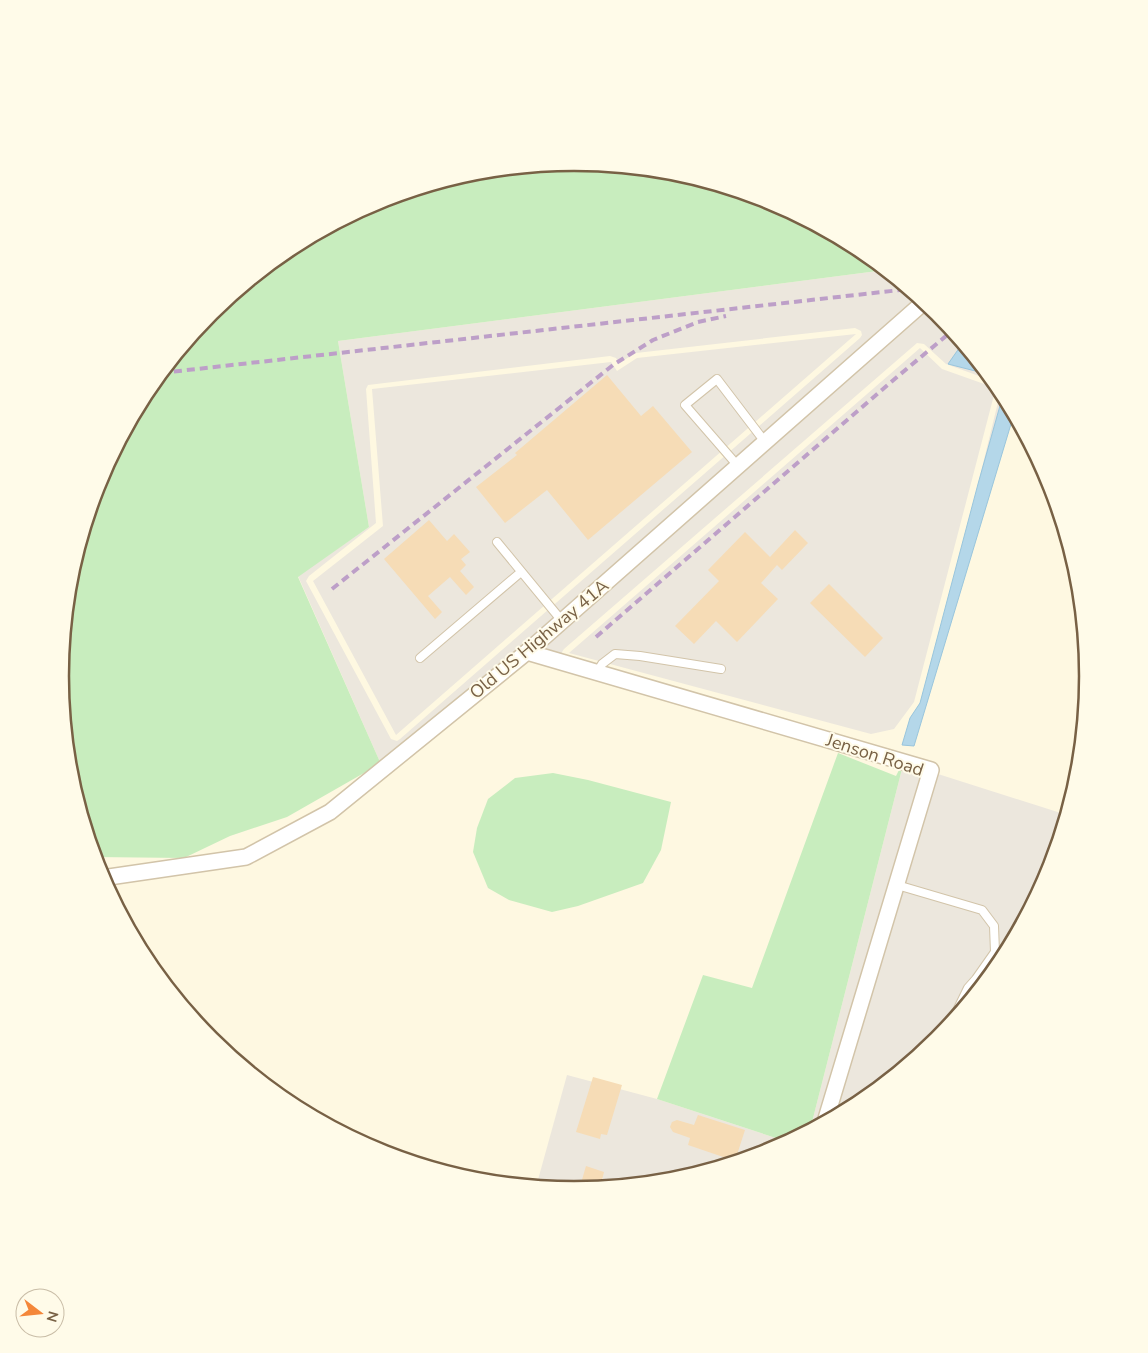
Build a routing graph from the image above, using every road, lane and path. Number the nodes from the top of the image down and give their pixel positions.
1 (918, 307) edge
2 (765, 442) junction
3 (738, 466) junction
4 (496, 542) dead end
5 (521, 572) junction
6 (562, 621) junction
7 (527, 652) junction
8 (420, 658) dead end
9 (721, 669) dead end
10 (597, 672) junction
11 (110, 877) edge
12 (897, 885) junction
13 (962, 1000) edge
14 (829, 1113) edge

1 - 2 street, Old US Highway 41A
2 - 3 street, Old US Highway 41A
2 - 3 lane
3 - 6 street, Old US Highway 41A
4 - 5 lane
5 - 6 lane
5 - 8 lane
6 - 7 street, Old US Highway 41A
7 - 10 street, Jenson Road
7 - 11 street, Old US Highway 41A
9 - 10 lane
10 - 12 street, Jenson Road
12 - 13 lane
12 - 14 street, Jenson Road

